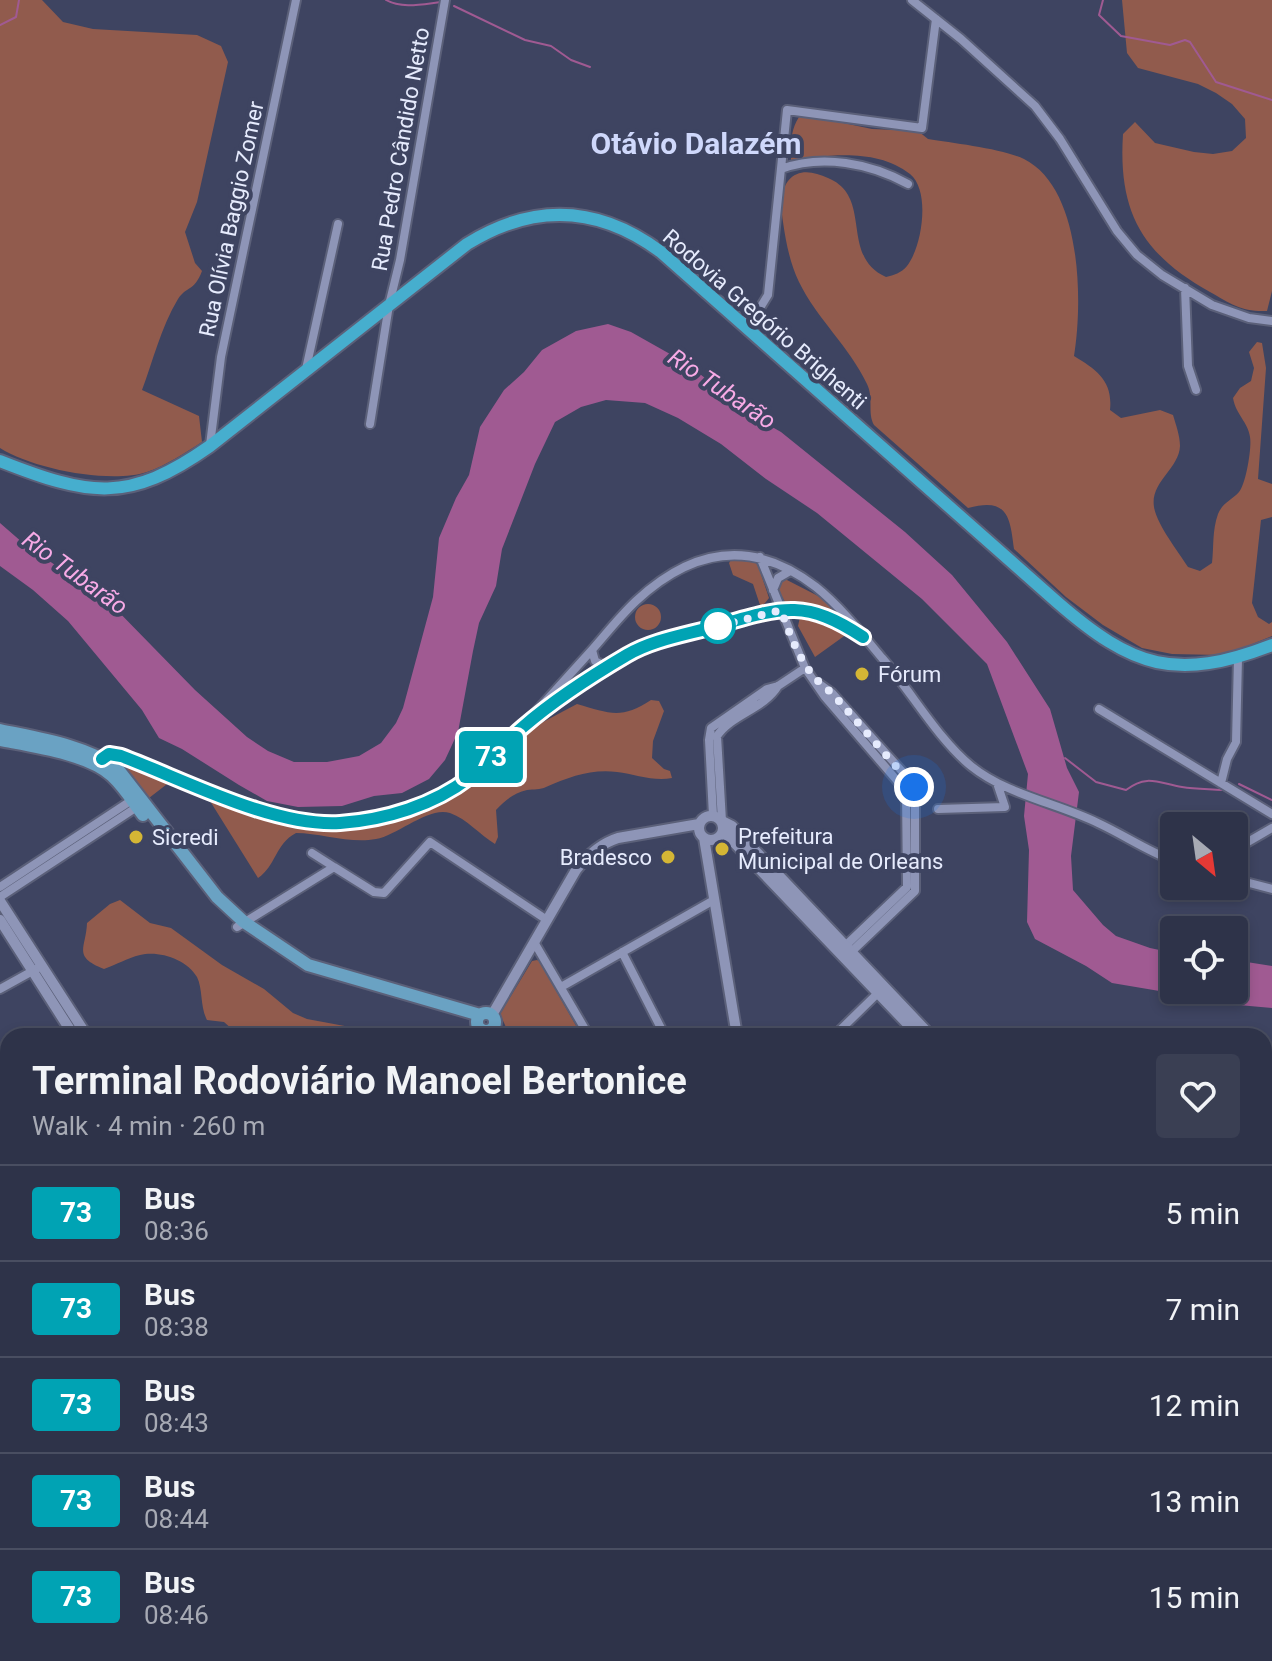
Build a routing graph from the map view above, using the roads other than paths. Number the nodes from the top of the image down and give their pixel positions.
1 (296, 0) edge
2 (445, 0) edge
3 (912, 0) edge
4 (936, 19) junction
5 (781, 169) junction
6 (908, 184) dead end
7 (338, 224) dead end
8 (1185, 288) junction
9 (389, 305) junction
10 (1272, 321) edge
11 (741, 322) junction
12 (306, 370) junction
13 (1196, 390) dead end
14 (370, 424) dead end
15 (210, 446) junction
16 (0, 461) edge
17 (760, 557) junction
18 (790, 571) junction
19 (773, 590) junction
20 (781, 610) junction
21 (863, 637) junction
22 (1272, 645) edge
23 (592, 650) junction
24 (1238, 658) junction
25 (607, 667) junction
26 (805, 668) junction
27 (1099, 709) dead end
28 (523, 726) junction
29 (0, 730) edge
30 (0, 740) edge
31 (30, 741) junction
32 (100, 763) junction
33 (1221, 783) junction
34 (1001, 784) junction
35 (138, 801) junction
36 (938, 809) dead end
37 (1272, 814) edge
38 (719, 822) junction
39 (699, 824) junction
40 (1272, 828) edge
41 (704, 838) junction
42 (1248, 842) edge
43 (312, 853) dead end
44 (1160, 855) edge
45 (50, 859) junction
46 (334, 867) junction
47 (1248, 883) edge
48 (0, 887) edge
49 (1272, 889) edge
50 (0, 899) edge
51 (714, 900) junction
52 (0, 920) edge
53 (547, 920) junction
54 (240, 925) junction
55 (534, 942) junction
56 (622, 952) junction
57 (845, 952) junction
58 (37, 968) junction
59 (561, 987) junction
60 (0, 989) edge
61 (881, 990) junction
62 (488, 1027) edge
63 (74, 1028) edge
64 (584, 1028) edge
65 (661, 1028) edge
66 (736, 1028) edge
67 (842, 1028) edge
68 (912, 1028) edge
69 (922, 1028) edge

1 - 15 street, Rua Olívia Baggio Zomer
2 - 9 street, Rua Pedro Cândido Netto
3 - 4 street
4 - 5 street
4 - 8 street
5 - 6 street
5 - 11 street
7 - 12 street
8 - 10 street
8 - 13 street
9 - 11 main road, Rodovia Gregório Brighenti
9 - 12 main road, Rodovia Gregório Brighenti
9 - 14 street, Rua Pedro Cândido Netto
11 - 24 main road, Rodovia Gregório Brighenti
12 - 15 main road, Rodovia Gregório Brighenti
15 - 16 main road, Rodovia Gregório Brighenti
17 - 18 street
17 - 19 street
17 - 23 street
18 - 19 street
18 - 21 street
19 - 20 street
20 - 21 street
20 - 25 street
20 - 26 street
21 - 34 street
22 - 24 main road, Rodovia Gregório Brighenti
23 - 25 street
23 - 28 street
24 - 33 street
25 - 28 street
26 - 38 street
26 - 57 street
27 - 33 street
28 - 32 street
29 - 31 main road
30 - 31 main road
31 - 32 main road
32 - 35 main road
33 - 37 street
34 - 36 street
34 - 44 street
35 - 45 street
35 - 54 main road
38 - 39 street
38 - 41 street
38 - 57 street
39 - 41 street
39 - 53 street
40 - 42 street
41 - 51 street
43 - 46 street
45 - 48 street
45 - 50 street
46 - 53 street
46 - 54 street
47 - 49 street
50 - 58 street
51 - 56 street
51 - 66 street
52 - 58 street
53 - 55 street
54 - 62 main road
55 - 59 street
55 - 62 street
56 - 59 street
56 - 65 street
57 - 61 street
58 - 60 street
58 - 63 street
59 - 64 street
61 - 67 street
61 - 68 street
61 - 69 street

